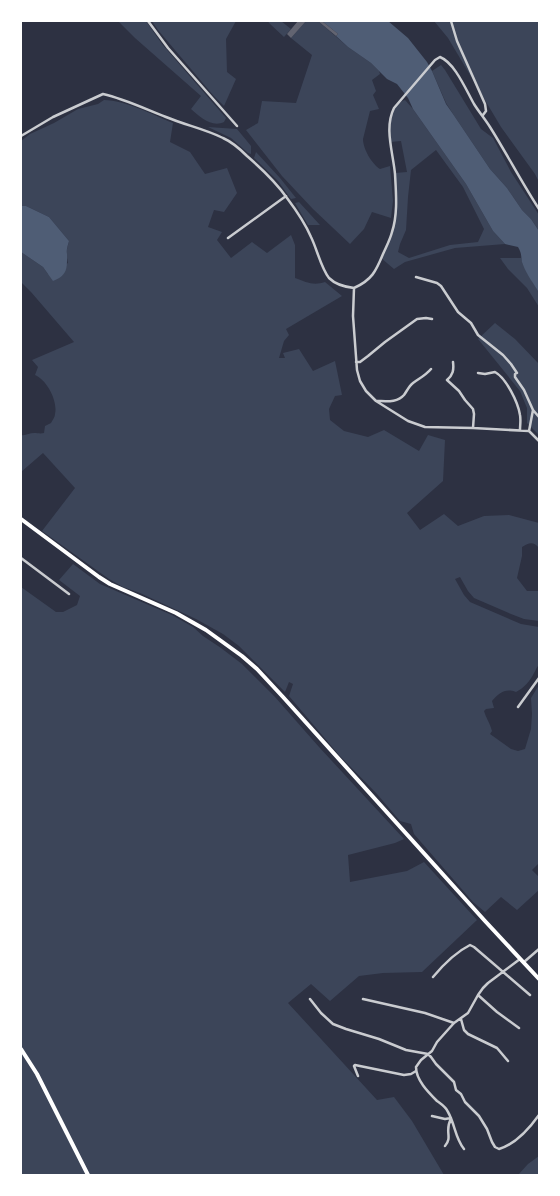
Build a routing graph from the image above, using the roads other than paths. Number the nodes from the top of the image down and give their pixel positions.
1 (148, 21) edge
2 (451, 21) edge
3 (482, 115) junction
4 (237, 126) dead end
5 (21, 136) edge
6 (286, 196) junction
7 (539, 209) edge
8 (228, 238) dead end
9 (416, 277) dead end
10 (354, 288) junction
11 (432, 319) dead end
12 (356, 362) junction
13 (453, 362) dead end
14 (431, 369) dead end
15 (478, 373) dead end
16 (376, 401) junction
17 (533, 410) junction
18 (539, 417) edge
19 (473, 428) junction
20 (520, 430) junction
21 (529, 431) junction
22 (539, 440) edge
23 (21, 519) edge
24 (21, 558) edge
25 (69, 594) dead end
26 (539, 678) edge
27 (518, 707) dead end
28 (539, 949) edge
29 (522, 960) junction
30 (503, 973) junction
31 (433, 977) dead end
32 (539, 979) edge
33 (478, 995) junction
34 (530, 995) dead end
35 (310, 999) dead end
36 (363, 1000) dead end
37 (461, 1019) junction
38 (454, 1023) junction
39 (519, 1028) dead end
40 (21, 1048) edge
41 (428, 1054) junction
42 (508, 1061) dead end
43 (416, 1071) junction
44 (358, 1076) dead end
45 (539, 1115) edge
46 (432, 1116) dead end
47 (451, 1118) junction
48 (445, 1146) dead end
49 (464, 1149) dead end
50 (88, 1175) edge

1 - 4 street
2 - 3 street
3 - 7 street
3 - 10 street
5 - 6 street
6 - 8 street
6 - 10 street
9 - 17 street
10 - 12 street
11 - 12 street
12 - 16 street
13 - 19 street
14 - 16 street
15 - 20 street
16 - 19 street
17 - 18 street
17 - 21 street
19 - 20 street
20 - 21 street
21 - 22 street
23 - 29 main road
24 - 25 street
26 - 27 street
28 - 29 street
29 - 30 street
29 - 32 main road
30 - 31 street
30 - 33 street
30 - 34 street
33 - 37 street
33 - 39 street
35 - 41 street
36 - 38 street
37 - 38 street
37 - 42 street
38 - 41 street
40 - 50 main road
41 - 43 street
41 - 45 street
43 - 44 street
43 - 47 street
46 - 47 street
47 - 48 street
47 - 49 street

